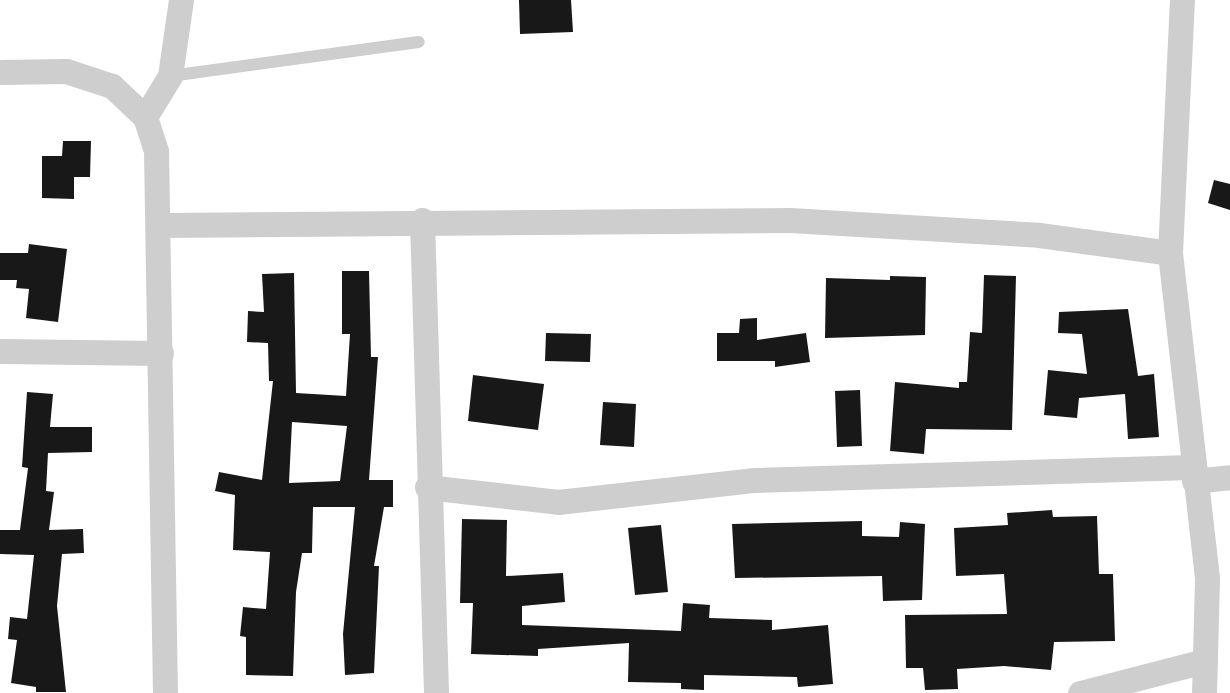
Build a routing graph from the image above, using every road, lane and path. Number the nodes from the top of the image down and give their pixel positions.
1 (181, 0) edge
2 (1182, 0) edge
3 (420, 42) dead end
4 (0, 72) edge
5 (170, 76) junction
6 (145, 117) junction
7 (422, 220) junction
8 (159, 225) junction
9 (1170, 253) junction
10 (0, 351) edge
11 (161, 353) junction
12 (1193, 474) junction
13 (1230, 476) edge
14 (427, 487) junction
15 (1205, 661) junction
16 (165, 693) edge
17 (436, 693) edge
18 (1080, 693) edge
19 (1204, 693) edge

1 - 5 street
2 - 9 street
3 - 5 lane
4 - 6 street
5 - 6 street
6 - 8 street
7 - 8 street
7 - 9 street
7 - 14 street
8 - 11 street
9 - 12 street
10 - 11 street
11 - 16 street
12 - 13 street
12 - 14 street
12 - 15 street
14 - 17 street
15 - 18 street
15 - 19 street

